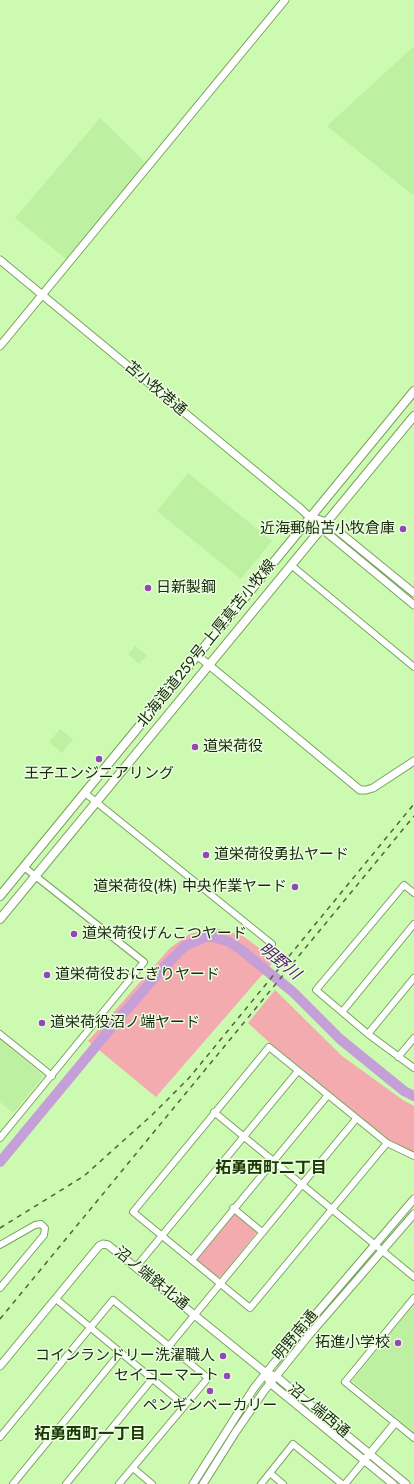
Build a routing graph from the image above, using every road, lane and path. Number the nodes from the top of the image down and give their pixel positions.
1 (285, 0) edge
2 (0, 260) edge
3 (42, 295) junction
4 (0, 346) edge
5 (414, 391) edge
6 (414, 416) edge
7 (310, 517) junction
8 (327, 522) junction
9 (322, 528) junction
10 (291, 565) junction
11 (414, 592) edge
12 (414, 605) edge
13 (198, 656) junction
14 (209, 665) junction
15 (414, 667) edge
16 (414, 761) edge
17 (85, 793) junction
18 (96, 802) junction
19 (24, 867) junction
20 (35, 876) junction
21 (414, 893) edge
22 (0, 896) edge
23 (0, 919) edge
24 (414, 924) edge
25 (272, 944) dead end
26 (414, 978) edge
27 (342, 1012) junction
28 (0, 1034) edge
29 (368, 1034) junction
30 (414, 1038) edge
31 (398, 1057) junction
32 (414, 1068) edge
33 (298, 1071) junction
34 (52, 1076) junction
35 (328, 1095) junction
36 (214, 1112) junction
37 (356, 1119) junction
38 (244, 1137) junction
39 (0, 1138) edge
40 (387, 1143) junction
41 (414, 1156) edge
42 (273, 1161) junction
43 (302, 1184) junction
44 (414, 1199) edge
45 (233, 1208) junction
46 (331, 1209) junction
47 (414, 1214) edge
48 (262, 1232) junction
49 (162, 1236) junction
50 (375, 1244) junction
51 (0, 1245) edge
52 (383, 1251) junction
53 (192, 1260) junction
54 (136, 1267) junction
55 (414, 1277) edge
56 (220, 1284) junction
57 (0, 1288) edge
58 (56, 1298) junction
59 (414, 1298) edge
60 (194, 1315) junction
61 (91, 1327) junction
62 (169, 1346) junction
63 (121, 1352) junction
64 (0, 1366) edge
65 (266, 1373) junction
66 (276, 1376) junction
67 (153, 1378) junction
68 (270, 1383) junction
69 (184, 1405) junction
70 (395, 1423) junction
71 (0, 1436) edge
72 (414, 1438) edge
73 (370, 1454) junction
74 (364, 1461) junction
75 (133, 1468) junction
76 (270, 1473) junction
77 (13, 1484) edge
78 (66, 1484) edge
79 (119, 1484) edge
80 (152, 1484) edge
81 (193, 1484) edge
82 (204, 1484) edge
83 (261, 1484) edge
84 (283, 1484) edge
85 (342, 1484) edge
86 (345, 1484) edge
87 (393, 1484) edge
88 (406, 1484) edge

1 - 3 street
2 - 3 street, 苫小牧港通
3 - 4 street
3 - 7 street, 苫小牧港通
5 - 7 main road, 北海道道259号 上厚真苫小牧線
6 - 8 main road, 北海道道259号 上厚真苫小牧線
7 - 8 street, 苫小牧港通
7 - 9 street, 苫小牧港通
7 - 13 main road, 北海道道259号 上厚真苫小牧線
8 - 9 main road, 北海道道259号 上厚真苫小牧線
8 - 11 street, 苫小牧港通
9 - 10 main road, 北海道道259号 上厚真苫小牧線
9 - 12 street, 苫小牧港通
10 - 14 main road, 北海道道259号 上厚真苫小牧線
10 - 15 street
13 - 14 street
13 - 17 main road, 北海道道259号 上厚真苫小牧線
14 - 16 street
14 - 18 main road, 北海道道259号 上厚真苫小牧線
17 - 18 street
17 - 19 main road, 北海道道259号 上厚真苫小牧線
18 - 20 main road, 北海道道259号 上厚真苫小牧線
18 - 25 street
19 - 20 street
19 - 22 main road, 北海道道259号 上厚真苫小牧線
20 - 23 main road, 北海道道259号 上厚真苫小牧線
20 - 34 street
21 - 27 street
24 - 27 street
26 - 29 street
27 - 29 street
28 - 34 street
29 - 31 street
30 - 31 street
31 - 32 street
33 - 35 street
33 - 36 street
33 - 38 street
34 - 39 street
35 - 37 street
35 - 42 street
36 - 38 street
36 - 49 street
37 - 40 street
37 - 43 street
38 - 42 street
38 - 49 street
40 - 41 street
40 - 46 street
42 - 43 street
42 - 45 street
43 - 46 street
43 - 48 street
44 - 50 street, 明野南通
45 - 48 street
45 - 53 street
46 - 50 street
46 - 56 street
47 - 52 street, 明野南通
48 - 56 street
49 - 53 street
49 - 54 street
50 - 52 street
50 - 65 street, 明野南通
51 - 57 street
52 - 55 street
52 - 66 street, 明野南通
53 - 56 street
54 - 58 street, 沼ノ端鉄北通
54 - 60 street, 沼ノ端鉄北通
56 - 60 street
58 - 61 street
58 - 64 street, 沼ノ端鉄北通
59 - 70 street
60 - 62 street
60 - 65 street, 沼ノ端鉄北通
61 - 62 street
61 - 63 street
61 - 71 street
62 - 69 street
63 - 67 street
63 - 77 street
65 - 66 street, 沼ノ端西通
65 - 68 street, 沼ノ端西通
65 - 81 street, 明野南通
66 - 68 street, 明野南通
66 - 73 street, 沼ノ端西通
67 - 69 street
67 - 78 street
68 - 74 street, 沼ノ端西通
68 - 82 street, 明野南通
69 - 75 street
70 - 72 street
70 - 73 street
73 - 74 street
73 - 88 street, 沼ノ端西通
74 - 86 street
74 - 87 street, 沼ノ端西通
75 - 79 street
75 - 80 street
76 - 83 street
76 - 84 street
76 - 85 street

